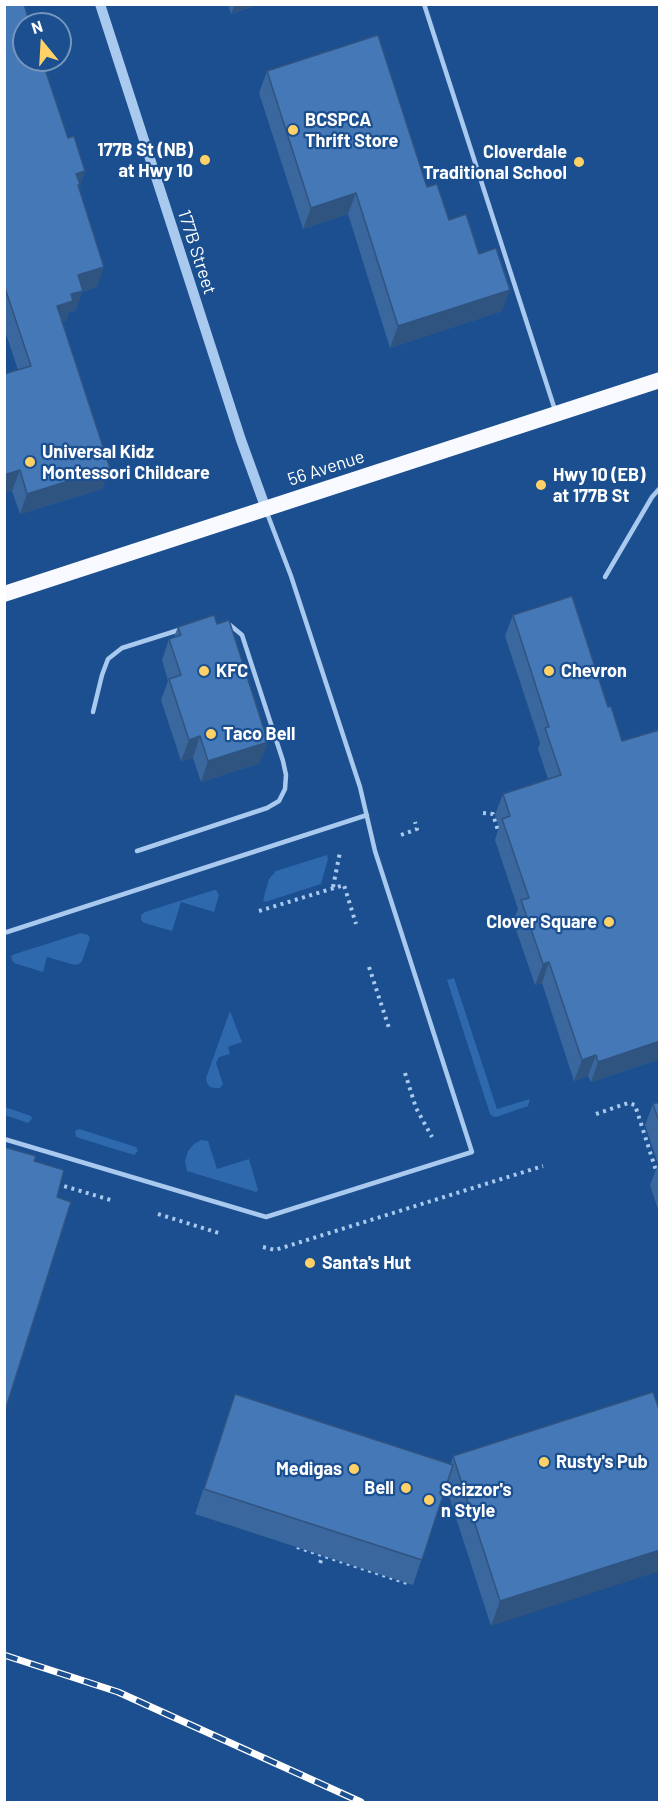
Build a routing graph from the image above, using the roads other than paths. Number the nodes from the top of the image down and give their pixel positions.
1 (100, 4) edge
2 (424, 4) edge
3 (660, 380) edge
4 (555, 413) junction
5 (660, 488) edge
6 (266, 509) junction
7 (605, 577) dead end
8 (4, 594) edge
9 (222, 624) edge
10 (185, 628) edge
11 (93, 712) dead end
12 (367, 815) junction
13 (137, 850) dead end
14 (4, 933) edge
15 (4, 1139) edge

1 - 6 street, 177B Street
2 - 4 lane
3 - 4 highway, 56 Avenue
4 - 6 highway, 56 Avenue
5 - 7 lane
6 - 8 highway, 56 Avenue
6 - 12 lane
9 - 13 lane
10 - 11 lane
12 - 14 lane
12 - 15 lane

